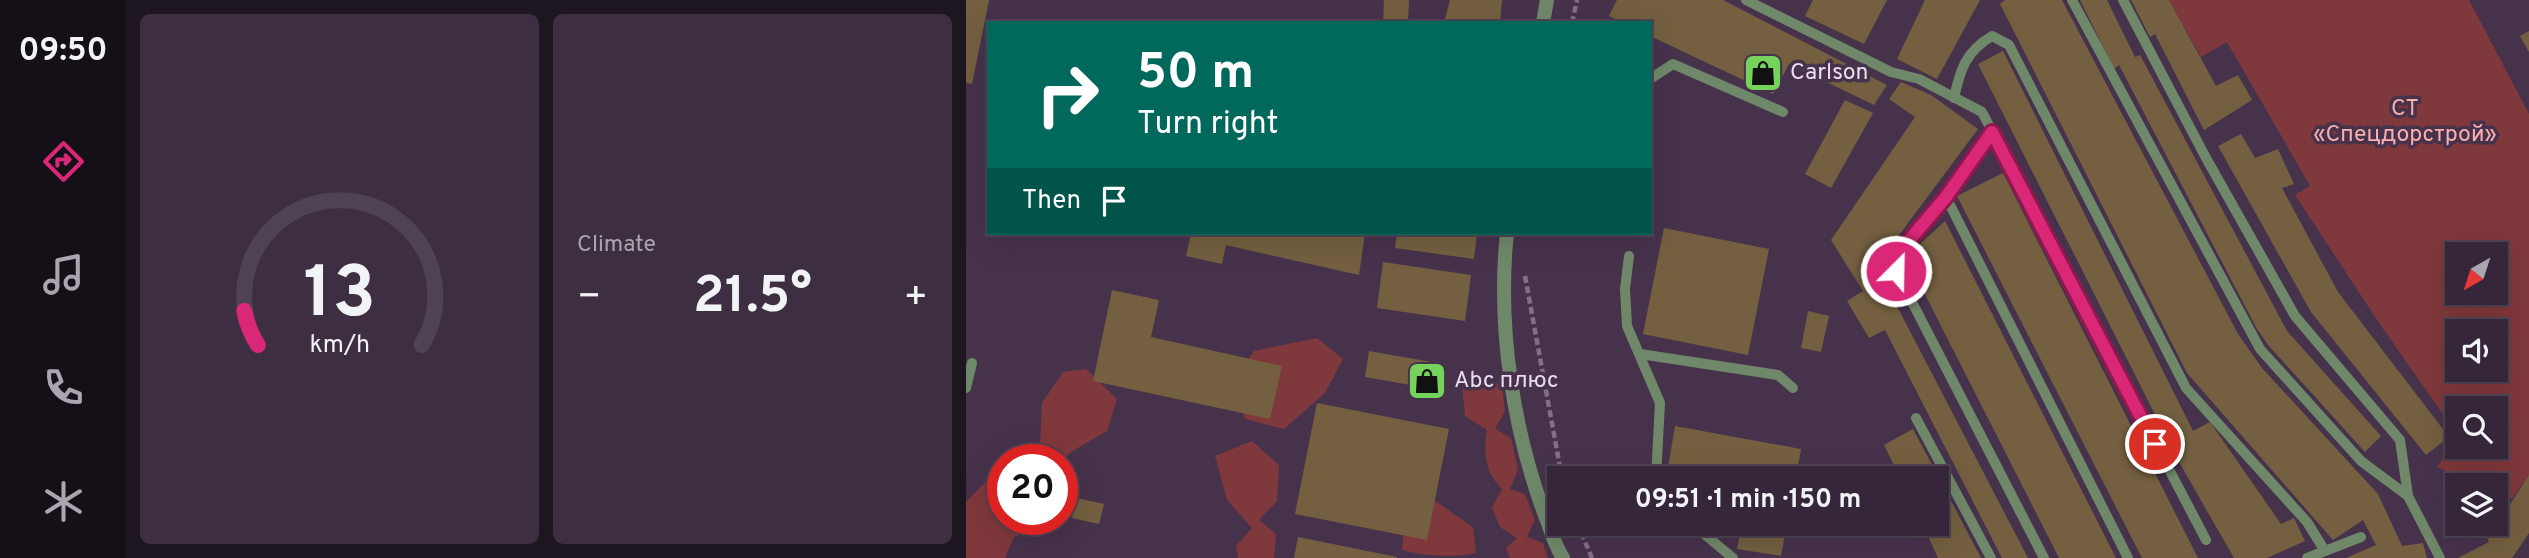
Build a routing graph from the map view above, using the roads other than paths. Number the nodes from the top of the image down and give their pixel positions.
1 (1548, 0) edge
2 (1746, 0) edge
3 (2072, 0) edge
4 (2123, 0) edge
5 (1543, 21) edge
6 (1652, 78) edge
7 (1954, 98) junction
8 (1783, 112) dead end
9 (1992, 132) junction
10 (1946, 197) junction
11 (1507, 235) edge
12 (1629, 256) dead end
13 (1640, 354) junction
14 (972, 363) dead end
15 (966, 388) edge
16 (1793, 388) dead end
17 (1916, 418) dead end
18 (1657, 466) edge
19 (2408, 496) junction
20 (1707, 536) edge
21 (2361, 537) dead end
22 (2206, 540) dead end
23 (2325, 551) junction
24 (1563, 558) edge
25 (1733, 558) edge
26 (1991, 558) edge
27 (2044, 558) edge
28 (2128, 558) edge
29 (2307, 558) edge
30 (2440, 558) edge

1 - 5 street
2 - 7 lane
3 - 19 lane
4 - 19 lane
6 - 8 lane
7 - 9 lane
7 - 23 lane
9 - 10 lane
9 - 22 lane
10 - 27 lane
10 - 28 lane
11 - 24 street
12 - 13 lane
13 - 16 lane
13 - 18 lane
14 - 15 lane
17 - 26 lane
19 - 30 lane
20 - 25 lane
21 - 23 lane
23 - 29 lane

